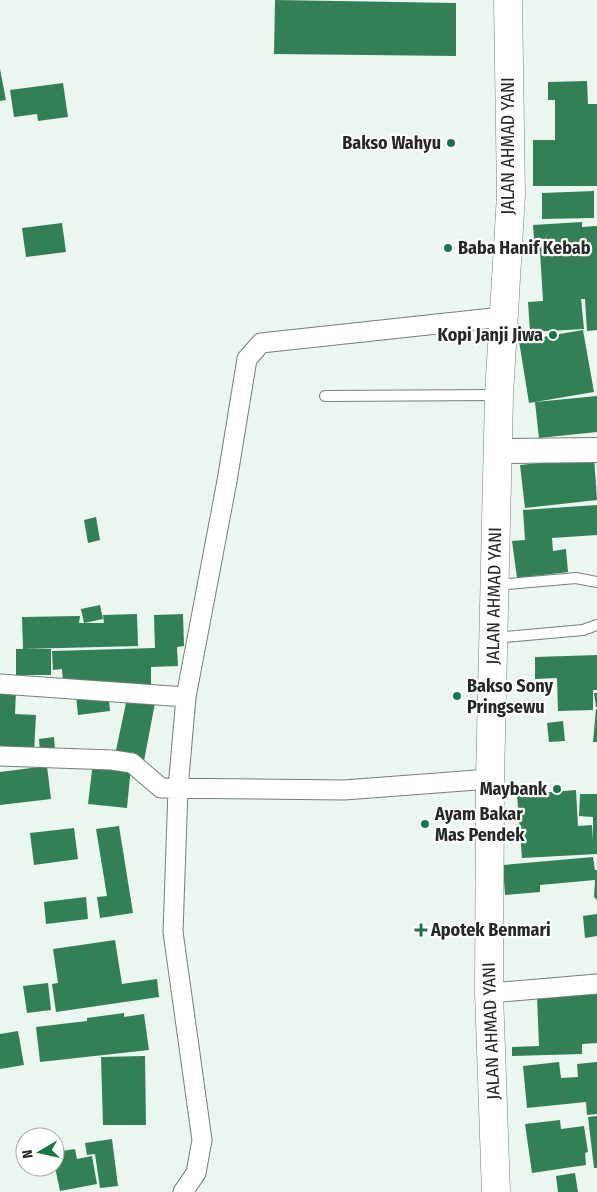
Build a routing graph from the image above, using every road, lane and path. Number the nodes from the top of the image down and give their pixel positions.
1 (508, 0) edge
2 (502, 318) junction
3 (499, 395) junction
4 (325, 396) dead end
5 (597, 450) edge
6 (497, 451) junction
7 (597, 582) edge
8 (494, 585) junction
9 (597, 624) edge
10 (493, 638) junction
11 (0, 684) edge
12 (186, 697) junction
13 (0, 756) edge
14 (490, 779) junction
15 (178, 789) junction
16 (597, 984) edge
17 (489, 993) junction
18 (183, 1192) edge
19 (496, 1192) edge

1 - 2 highway, JALAN AHMAD YANI
2 - 3 highway, JALAN AHMAD YANI
2 - 12 street
3 - 4 lane
3 - 6 highway, JALAN AHMAD YANI
5 - 6 street
6 - 8 highway, JALAN AHMAD YANI
7 - 8 lane
8 - 10 highway, JALAN AHMAD YANI
9 - 10 lane
10 - 14 highway, JALAN AHMAD YANI
11 - 12 street
12 - 15 street
13 - 15 street
14 - 15 street
14 - 17 highway, JALAN AHMAD YANI
15 - 18 street
16 - 17 street
17 - 19 highway, JALAN AHMAD YANI

